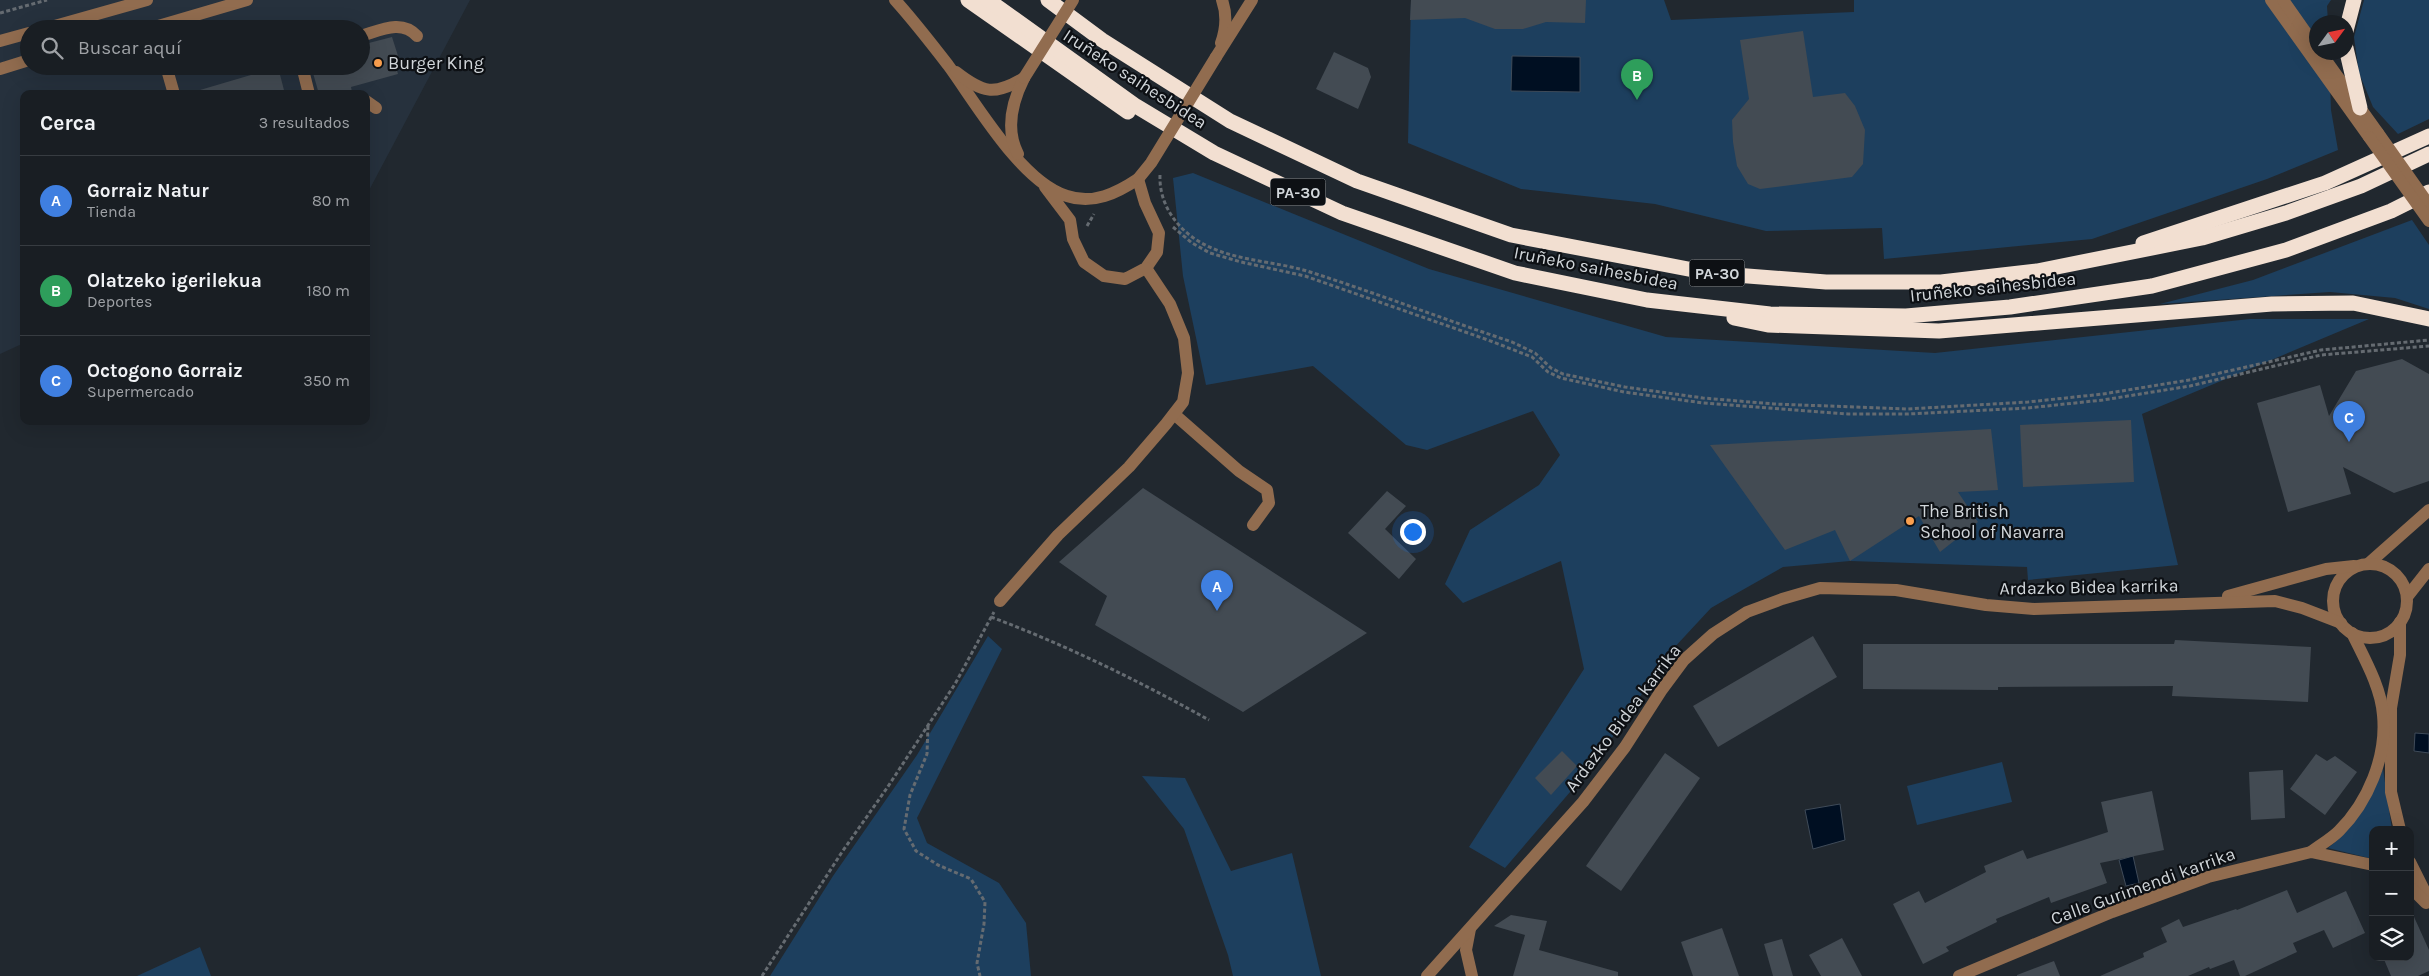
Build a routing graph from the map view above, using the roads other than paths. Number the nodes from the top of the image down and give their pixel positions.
1 (147, 0) edge
2 (246, 0) edge
3 (896, 0) edge
4 (968, 0) edge
5 (988, 0) edge
6 (1048, 0) edge
7 (1073, 0) edge
8 (1222, 0) edge
9 (1252, 0) edge
10 (2271, 0) edge
11 (2283, 0) edge
12 (2354, 0) edge
13 (2350, 15) edge
14 (76, 20) edge
15 (180, 20) edge
16 (370, 34) edge
17 (20, 35) edge
18 (417, 36) dead end
19 (2309, 37) edge
20 (0, 41) edge
21 (1216, 57) junction
22 (2326, 60) edge
23 (2349, 60) edge
24 (20, 63) edge
25 (950, 67) junction
26 (0, 69) edge
27 (169, 75) edge
28 (305, 75) edge
29 (1024, 78) junction
30 (173, 90) edge
31 (309, 90) edge
32 (2360, 108) junction
33 (2373, 135) junction
34 (2429, 136) edge
35 (2429, 154) edge
36 (1026, 170) junction
37 (1138, 180) junction
38 (1045, 187) junction
39 (2429, 192) edge
40 (2429, 205) edge
41 (1332, 209) junction
42 (2429, 221) edge
43 (2094, 261) junction
44 (1146, 268) junction
45 (1647, 300) junction
46 (2429, 318) edge
47 (1174, 414) junction
48 (2429, 510) edge
49 (1253, 525) dead end
50 (2362, 565) junction
51 (2429, 569) edge
52 (2407, 597) junction
53 (1000, 601) road end
54 (2205, 603) junction
55 (2400, 622) junction
56 (2341, 623) junction
57 (2352, 633) junction
58 (2399, 826) edge
59 (2311, 852) junction
60 (2369, 864) edge
61 (2414, 870) edge
62 (2414, 891) edge
63 (2429, 900) edge
64 (2429, 907) edge
65 (1470, 929) junction
66 (1427, 976) edge
67 (1472, 976) edge
68 (1959, 976) edge

1 - 14 street
2 - 15 street
3 - 25 street
4 - 41 highway
5 - 41 highway, Iruñeko saihesbidea / PA-30
6 - 43 highway, Iruñeko saihesbidea / PA-30
7 - 29 street, bridge
8 - 21 street
9 - 21 street
10 - 33 street
11 - 19 street
12 - 13 highway
16 - 18 street
17 - 20 street
21 - 37 street, bridge
22 - 32 street
23 - 32 highway
24 - 26 street
25 - 29 street
25 - 36 street
27 - 30 street
28 - 31 street
29 - 36 street
32 - 33 street
33 - 40 street, bridge
33 - 42 street, bridge
34 - 43 highway
35 - 43 highway, Iruñeko saihesbidea / PA-30
36 - 38 street
37 - 38 street
37 - 44 street
38 - 44 street
39 - 45 highway, Iruñeko saihesbidea / PA-30
41 - 45 highway, Iruñeko saihesbidea / PA-30
44 - 47 street
45 - 46 highway
47 - 49 street
47 - 53 street
48 - 50 street
50 - 52 street
50 - 54 street, Ardazko Bidea karrika
50 - 56 street
51 - 52 street
52 - 55 street
54 - 56 street, Ardazko Bidea karrika
54 - 65 street, Ardazko Bidea karrika
55 - 57 street
55 - 58 street
56 - 57 street
57 - 59 street
59 - 60 street, Calle Gurimendi karrika
59 - 68 street, Calle Gurimendi karrika
61 - 63 street
62 - 64 street
65 - 66 street, Ardazko Bidea karrika
65 - 67 street

